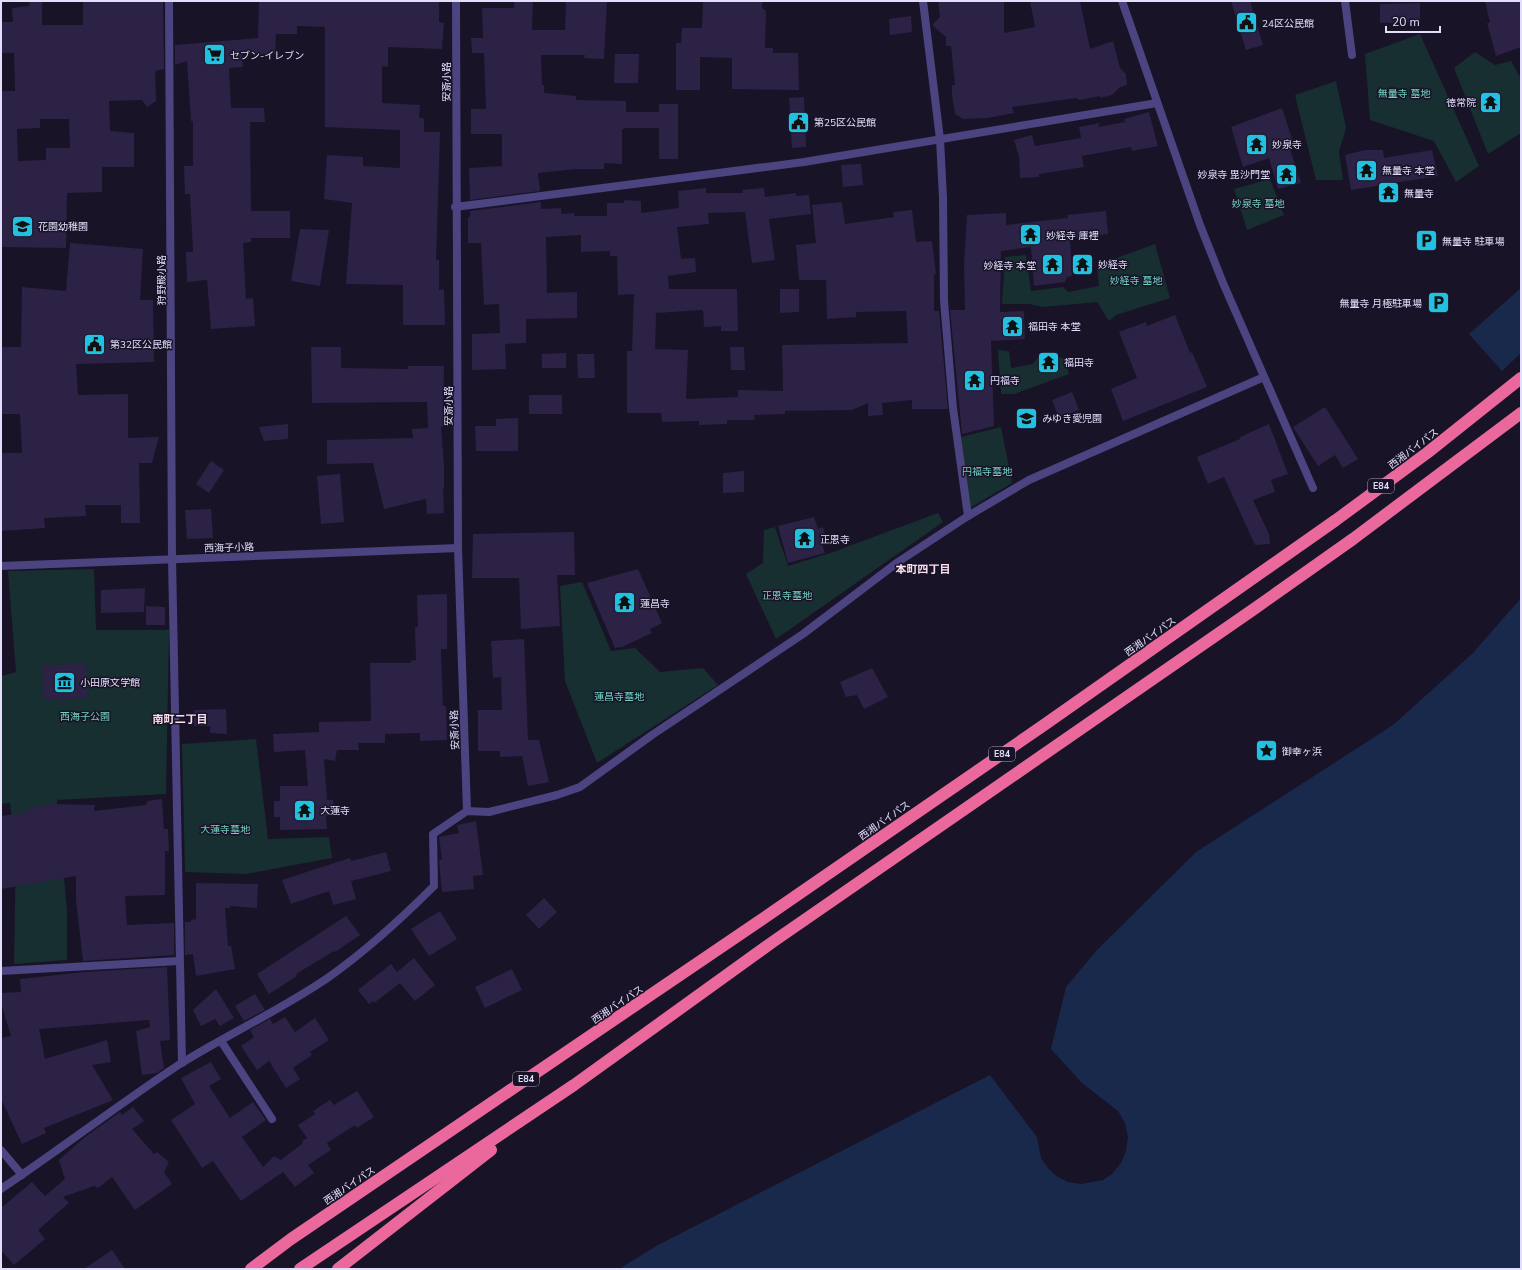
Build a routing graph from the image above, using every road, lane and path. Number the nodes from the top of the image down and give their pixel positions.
1 (169, 1) edge
2 (456, 1) edge
3 (923, 1) edge
4 (1122, 1) edge
5 (1345, 1) edge
6 (1352, 55) dead end
7 (1158, 103) junction
8 (940, 139) junction
9 (456, 207) junction
10 (1264, 377) junction
11 (1519, 380) edge
12 (1521, 413) edge
13 (1313, 488) dead end
14 (968, 516) junction
15 (458, 548) junction
16 (172, 559) junction
17 (1, 566) edge
18 (467, 811) junction
19 (179, 961) junction
20 (1, 971) edge
21 (221, 1041) junction
22 (182, 1063) junction
23 (574, 1085) junction
24 (272, 1119) dead end
25 (1, 1150) edge
26 (22, 1175) junction
27 (1, 1189) edge
28 (291, 1239) junction
29 (246, 1269) edge
30 (251, 1269) edge
31 (300, 1269) edge
32 (338, 1269) edge

1 - 16 street, 狩野殿小路
2 - 9 street, 安斎小路
3 - 8 street
4 - 7 street
5 - 6 street
7 - 8 street
7 - 10 street
8 - 9 street
8 - 14 street
9 - 15 street, 安斎小路
10 - 13 street
10 - 14 street
11 - 28 highway, 西湘バイパス / E84
12 - 23 highway, E84
14 - 18 street
15 - 16 street, 西海子小路
15 - 18 street, 安斎小路
16 - 17 street, 西海子小路
16 - 19 street, 狩野殿小路
18 - 21 street
19 - 20 street
19 - 22 street, 狩野殿小路
21 - 22 street
21 - 24 street
22 - 26 street
23 - 31 highway, E84
23 - 32 highway, E84
25 - 26 street
26 - 27 street
28 - 29 highway, E84
28 - 30 highway, 西湘バイパス / E84

